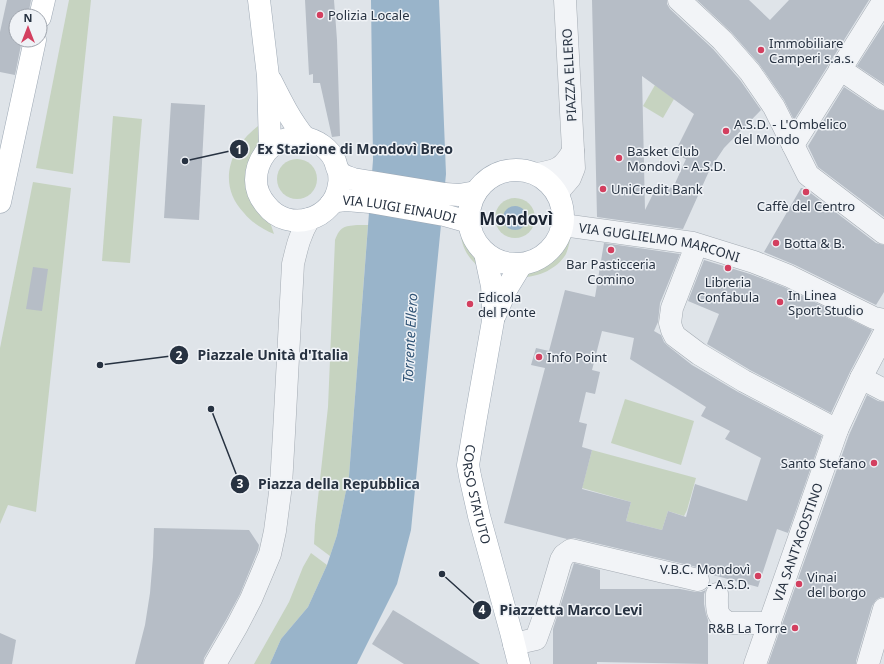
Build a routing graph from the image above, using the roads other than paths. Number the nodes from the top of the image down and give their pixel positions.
1 (259, 0) edge
2 (566, 0) edge
3 (680, 0) edge
4 (884, 0) edge
5 (33, 48) edge
6 (840, 69) junction
7 (268, 76) junction
8 (884, 99) edge
9 (305, 138) junction
10 (793, 145) junction
11 (270, 147) junction
12 (573, 151) junction
13 (339, 172) junction
14 (536, 174) junction
15 (371, 192) junction
16 (476, 192) junction
17 (557, 193) junction
18 (0, 202) edge
19 (331, 204) junction
20 (444, 205) junction
21 (281, 217) junction
22 (309, 219) junction
23 (469, 222) junction
24 (563, 225) junction
25 (884, 234) edge
26 (696, 246) dead end
27 (485, 253) junction
28 (294, 264) junction
29 (521, 265) junction
30 (875, 319) edge
31 (493, 321) junction
32 (861, 378) junction
33 (884, 390) edge
34 (837, 430) junction
35 (698, 580) dead end
36 (717, 594) dead end
37 (884, 609) edge
38 (770, 623) junction
39 (516, 654) edge
40 (215, 664) edge
41 (755, 664) edge
42 (868, 664) edge

1 - 7 main road
2 - 12 street, PIAZZA ELLERO
3 - 10 street
4 - 6 street
5 - 18 main road
6 - 8 street
6 - 10 street
7 - 9 main road
7 - 11 main road
9 - 11 main road
9 - 13 main road
10 - 25 street
11 - 21 main road, VIA LUIGI EINAUDI
12 - 14 street
12 - 17 street, PIAZZA ELLERO
13 - 15 main road, VIA LUIGI EINAUDI
13 - 19 main road, VIA LUIGI EINAUDI
14 - 16 main road
14 - 17 main road
15 - 19 main road, VIA LUIGI EINAUDI
15 - 20 main road, VIA LUIGI EINAUDI
16 - 20 main road, VIA LUIGI EINAUDI
16 - 23 main road
17 - 24 main road
19 - 22 main road, VIA LUIGI EINAUDI
20 - 23 main road, VIA LUIGI EINAUDI
21 - 22 main road, VIA LUIGI EINAUDI
21 - 28 street
22 - 28 street
23 - 27 main road
24 - 29 main road
24 - 30 street, VIA GUGLIELMO MARCONI
26 - 34 street
27 - 29 main road
27 - 31 main road, CORSO STATUTO
28 - 40 street
29 - 31 main road, CORSO STATUTO
30 - 32 street, VIA SANT'AGOSTINO
31 - 39 main road, CORSO STATUTO
32 - 33 street
32 - 34 street, VIA SANT'AGOSTINO
34 - 38 street, VIA SANT'AGOSTINO
35 - 39 street
36 - 38 street
37 - 42 street
38 - 41 street, VIA SANT'AGOSTINO

